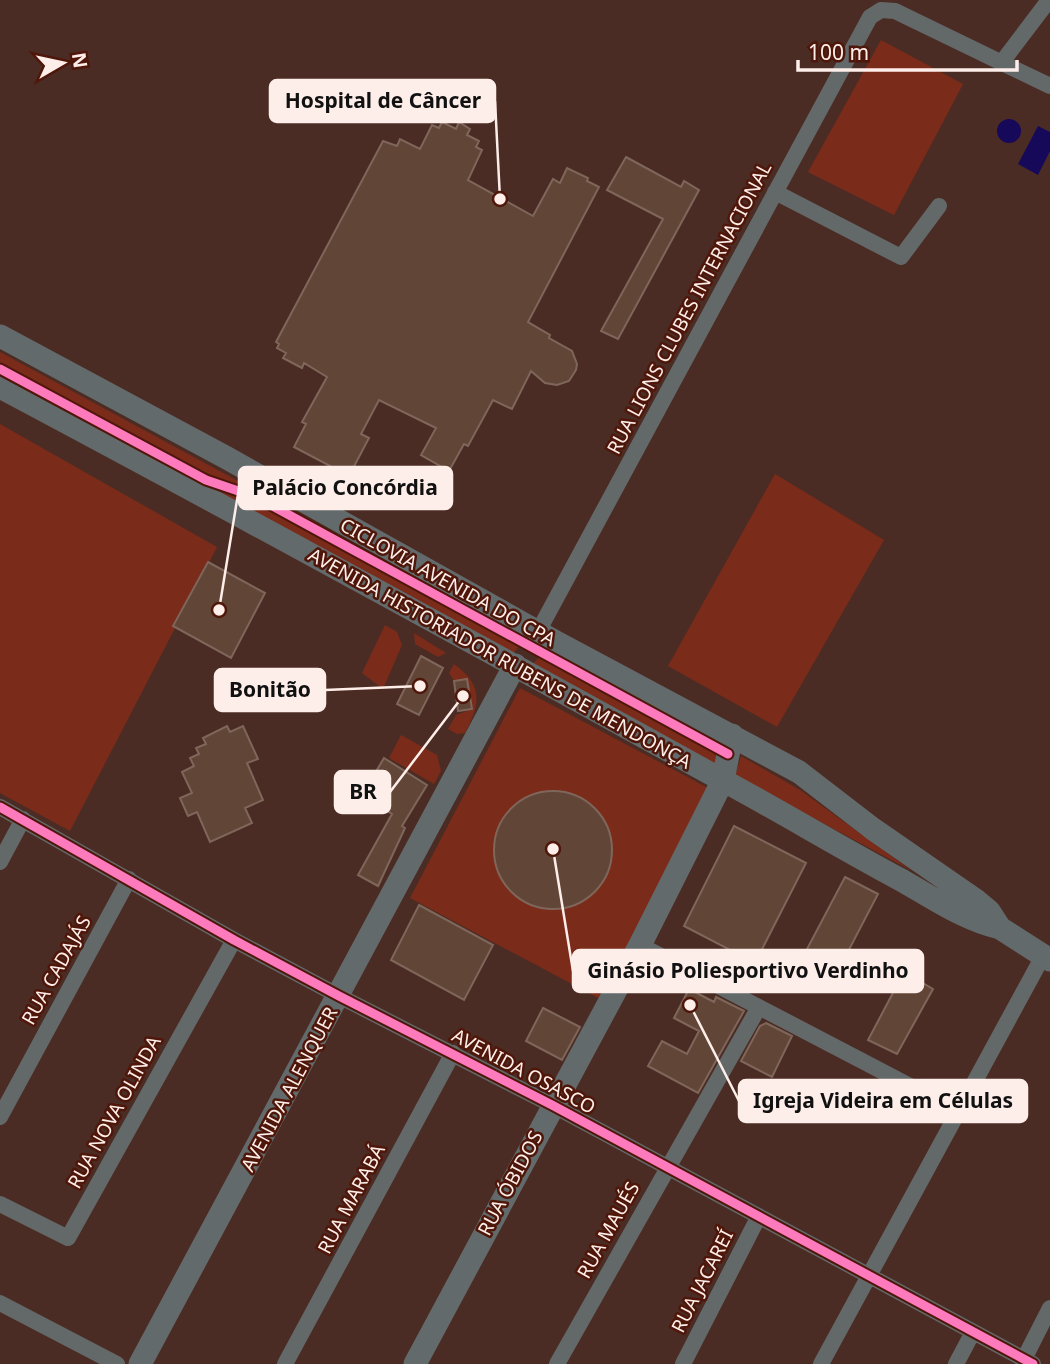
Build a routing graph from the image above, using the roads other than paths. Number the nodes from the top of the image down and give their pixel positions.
1 (1049, 0) edge
2 (1002, 62) junction
3 (1050, 86) edge
4 (775, 192) junction
5 (939, 206) dead end
6 (0, 336) edge
7 (0, 387) edge
8 (539, 630) junction
9 (515, 665) junction
10 (732, 735) junction
11 (723, 780) junction
12 (0, 807) edge
13 (23, 819) junction
14 (873, 829) junction
15 (844, 849) junction
16 (0, 862) edge
17 (129, 879) junction
18 (1000, 928) junction
19 (234, 940) junction
20 (640, 944) junction
21 (1046, 958) edge
22 (339, 996) junction
23 (758, 1007) junction
24 (453, 1053) junction
25 (552, 1105) junction
26 (958, 1111) junction
27 (0, 1117) edge
28 (667, 1167) junction
29 (0, 1204) edge
30 (758, 1216) junction
31 (869, 1275) junction
32 (0, 1303) edge
33 (1050, 1308) edge
34 (973, 1332) junction
35 (1029, 1362) edge
36 (117, 1364) edge
37 (140, 1364) edge
38 (285, 1364) edge
39 (415, 1364) edge
40 (556, 1364) edge
41 (683, 1364) edge
42 (821, 1364) edge
43 (956, 1364) edge

1 - 2 street
2 - 3 street
2 - 4 street, RUA LIONS CLUBES INTERNACIONAL
4 - 5 street
4 - 8 street, RUA LIONS CLUBES INTERNACIONAL
6 - 8 main road, AVENIDA HISTORIADOR RUBENS DE MENDONÇA
7 - 9 main road, AVENIDA HISTORIADOR RUBENS DE MENDONÇA
8 - 10 main road, AVENIDA HISTORIADOR RUBENS DE MENDONÇA
9 - 11 main road, AVENIDA HISTORIADOR RUBENS DE MENDONÇA
9 - 22 main road, AVENIDA ALENQUER
10 - 11 main road, RUA ÓBIDOS
10 - 14 main road, AVENIDA HISTORIADOR RUBENS DE MENDONÇA
11 - 15 main road, AVENIDA HISTORIADOR RUBENS DE MENDONÇA
11 - 20 main road, RUA ÓBIDOS
12 - 13 street, AVENIDA OSASCO
13 - 16 street
13 - 17 street, AVENIDA OSASCO
14 - 15 main road
14 - 18 main road, AVENIDA HISTORIADOR RUBENS DE MENDONÇA
15 - 18 main road, AVENIDA HISTORIADOR RUBENS DE MENDONÇA
17 - 19 street, AVENIDA OSASCO
17 - 27 street, RUA CADAJÁS
18 - 21 main road, AVENIDA HISTORIADOR RUBENS DE MENDONÇA
19 - 22 street, AVENIDA OSASCO
19 - 29 street, RUA NOVA OLINDA
20 - 23 street
20 - 25 main road, RUA ÓBIDOS
21 - 26 street
22 - 24 street, AVENIDA OSASCO
22 - 37 main road, AVENIDA ALENQUER
23 - 26 street
23 - 28 street, RUA MAUÉS
24 - 25 street, AVENIDA OSASCO
24 - 38 street, RUA MARABÁ
25 - 28 street, AVENIDA OSASCO
25 - 39 main road, RUA ÓBIDOS
26 - 31 street
28 - 30 street, AVENIDA OSASCO
28 - 40 street, RUA MAUÉS
30 - 31 street, AVENIDA OSASCO
30 - 41 street, RUA JACAREÍ
31 - 34 street, AVENIDA OSASCO
31 - 42 street
32 - 36 street
33 - 35 street
34 - 35 street, AVENIDA OSASCO
34 - 43 street

